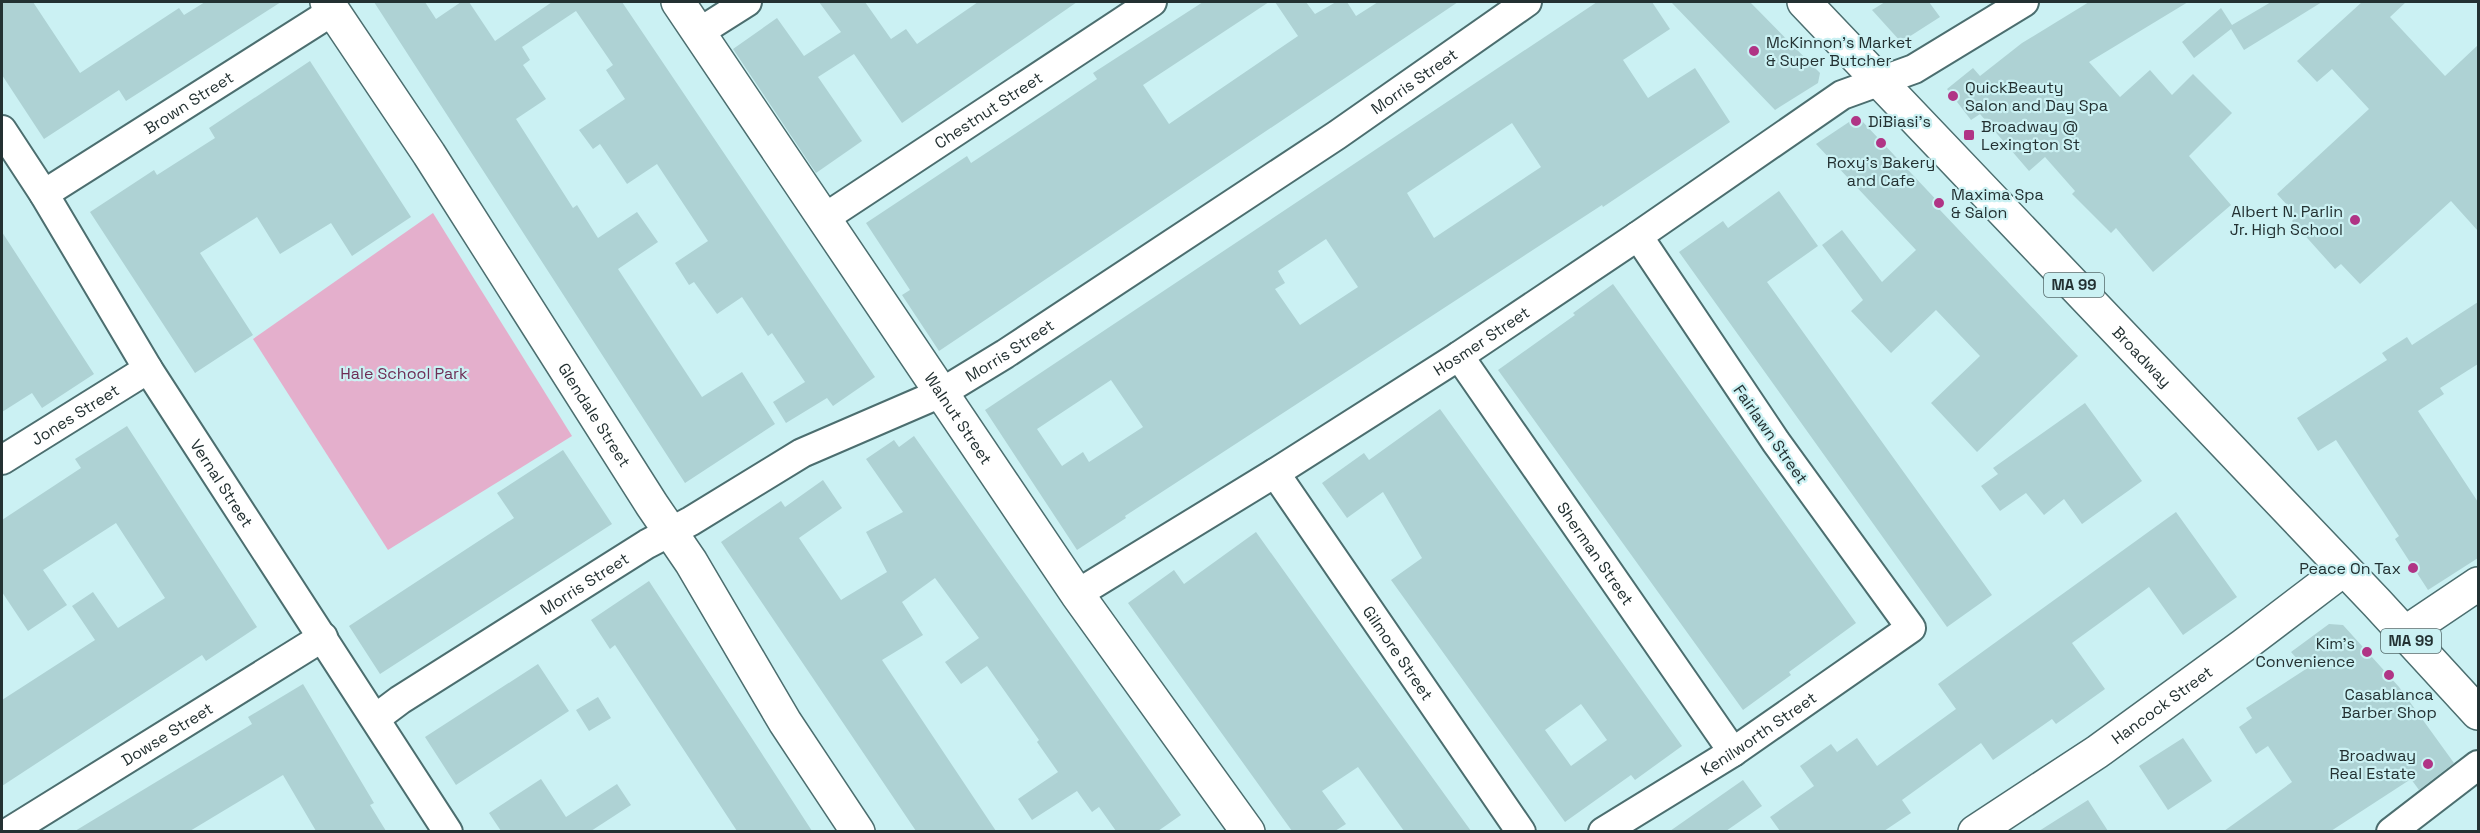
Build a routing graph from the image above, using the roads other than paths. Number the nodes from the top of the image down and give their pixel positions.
1 (678, 2) edge
2 (747, 2) edge
3 (1152, 2) edge
4 (1527, 2) edge
5 (1804, 2) edge
6 (2024, 2) edge
7 (330, 6) edge
8 (698, 33) junction
9 (1881, 81) junction
10 (2, 130) edge
11 (44, 194) junction
12 (824, 219) junction
13 (1638, 236) junction
14 (1459, 356) junction
15 (148, 369) junction
16 (941, 393) junction
17 (2, 460) edge
18 (1275, 473) junction
19 (671, 532) junction
20 (2344, 569) junction
21 (2478, 584) edge
22 (1077, 594) junction
23 (1911, 628) joint
24 (2404, 633) junction
25 (323, 637) junction
26 (2478, 713) edge
27 (376, 718) junction
28 (1733, 752) junction
29 (2478, 765) edge
30 (9, 831) edge
31 (448, 831) edge
32 (858, 831) edge
33 (1248, 831) edge
34 (1521, 831) edge
35 (1603, 831) edge
36 (1975, 831) edge
37 (2391, 831) edge

1 - 8 street, Walnut Street
2 - 8 street
3 - 12 street, Chestnut Street
4 - 16 street, Morris Street
5 - 9 street, Broadway / MA 99
6 - 9 street, Hosmer Street
7 - 11 street, Brown Street
7 - 19 street, Glendale Street
8 - 12 street, Walnut Street
9 - 13 street, Hosmer Street
9 - 20 street, Broadway / MA 99
10 - 11 street, Vernal Street
11 - 15 street, Vernal Street
12 - 16 street, Walnut Street
13 - 14 street, Hosmer Street
13 - 23 street, Fairlawn Street
14 - 18 street, Hosmer Street
14 - 28 street, Sherman Street
15 - 17 street, Jones Street
15 - 25 street, Vernal Street
16 - 19 street, Morris Street
16 - 22 street, Walnut Street
18 - 22 street, Hosmer Street
18 - 34 street, Gilmore Street
19 - 27 street, Morris Street
19 - 32 street, Glendale Street
20 - 24 street, Broadway / MA 99
20 - 36 street, Hancock Street
21 - 24 street
22 - 33 street, Walnut Street
23 - 28 street, Kenilworth Street
24 - 26 street, Broadway / MA 99
25 - 27 street, Vernal Street
25 - 30 street, Dowse Street
27 - 31 street, Vernal Street
28 - 35 street, Kenilworth Street
29 - 37 street

